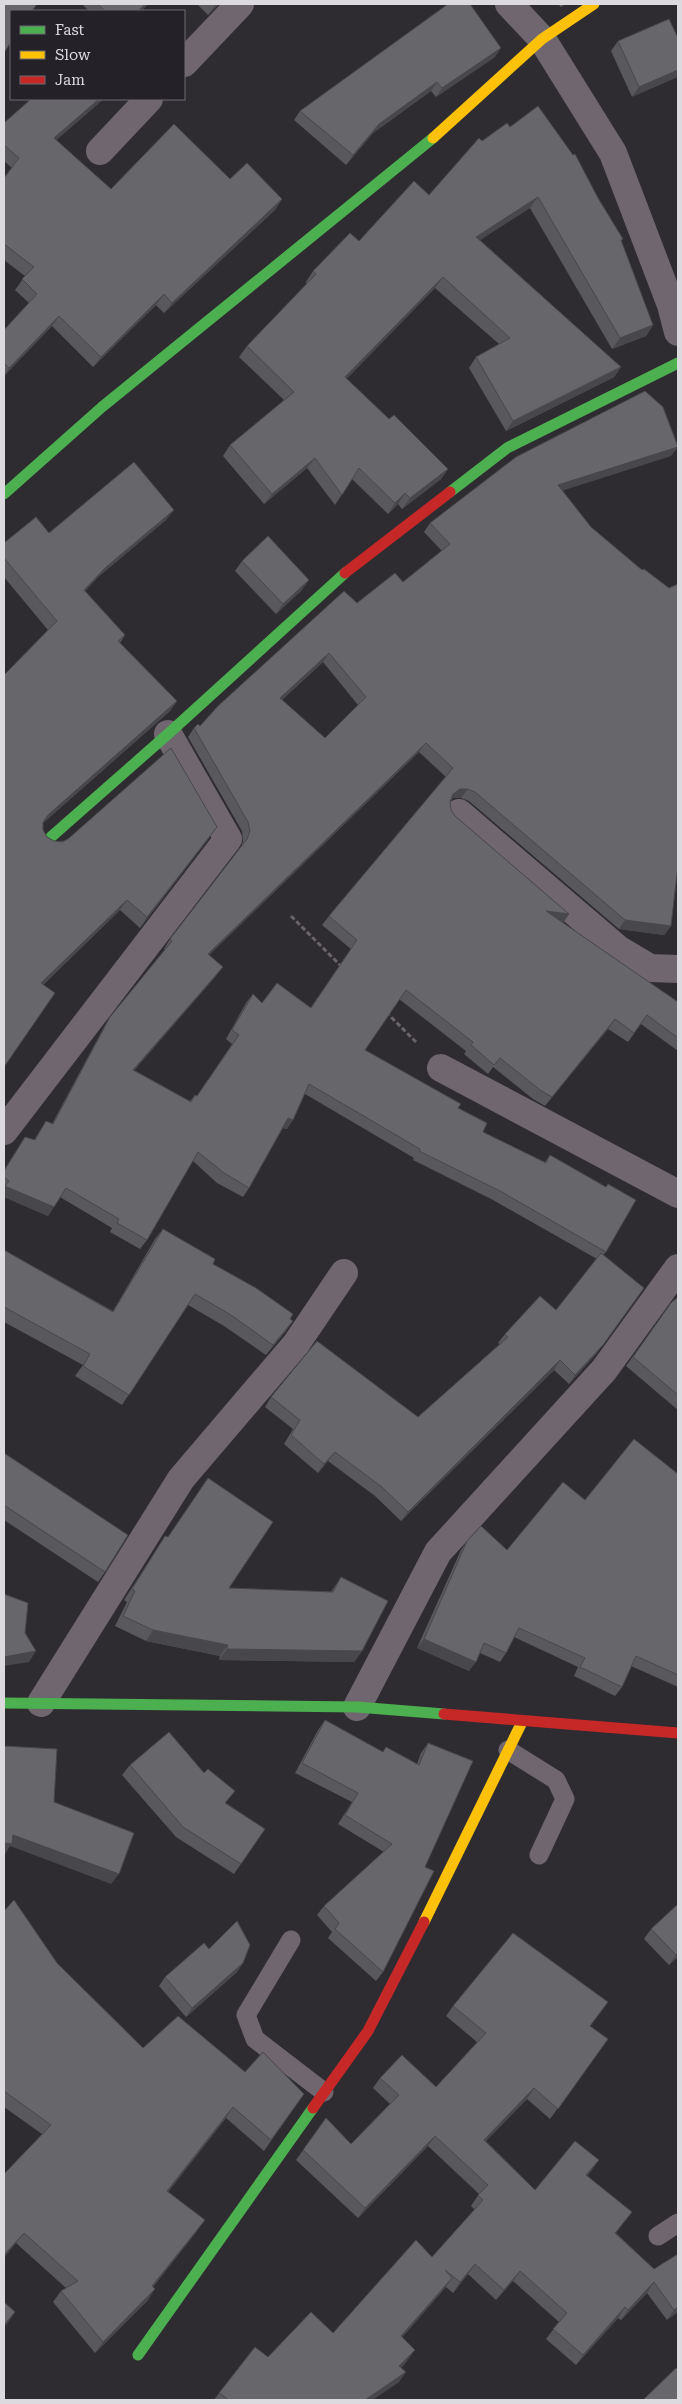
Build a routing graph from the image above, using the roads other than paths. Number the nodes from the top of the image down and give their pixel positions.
1 (240, 4) edge
2 (509, 4) edge
3 (594, 4) edge
4 (542, 39) junction
5 (185, 62) edge
6 (148, 100) edge
7 (100, 151) dead end
8 (678, 332) edge
9 (678, 363) edge
10 (4, 494) edge
11 (168, 734) junction
12 (459, 813) dead end
13 (51, 837) edge
14 (678, 969) edge
15 (441, 1068) road end
16 (4, 1132) edge
17 (678, 1194) edge
18 (678, 1268) edge
19 (344, 1273) dead end
20 (4, 1703) edge
21 (41, 1703) junction
22 (357, 1707) junction
23 (522, 1722) junction
24 (678, 1733) edge
25 (508, 1750) junction
26 (539, 1855) dead end
27 (291, 1940) dead end
28 (324, 2092) junction
29 (678, 2223) edge
30 (658, 2236) dead end
31 (138, 2355) dead end

1 - 5 street
2 - 4 street
3 - 4 street
4 - 8 street
4 - 10 street
6 - 7 street
9 - 11 street
11 - 13 street
11 - 16 street
12 - 14 street
15 - 17 street
18 - 22 street
19 - 21 street
20 - 21 street
21 - 22 street
22 - 23 street
23 - 24 street
23 - 25 street
25 - 26 lane
25 - 28 street
27 - 28 lane
28 - 31 street
29 - 30 lane

